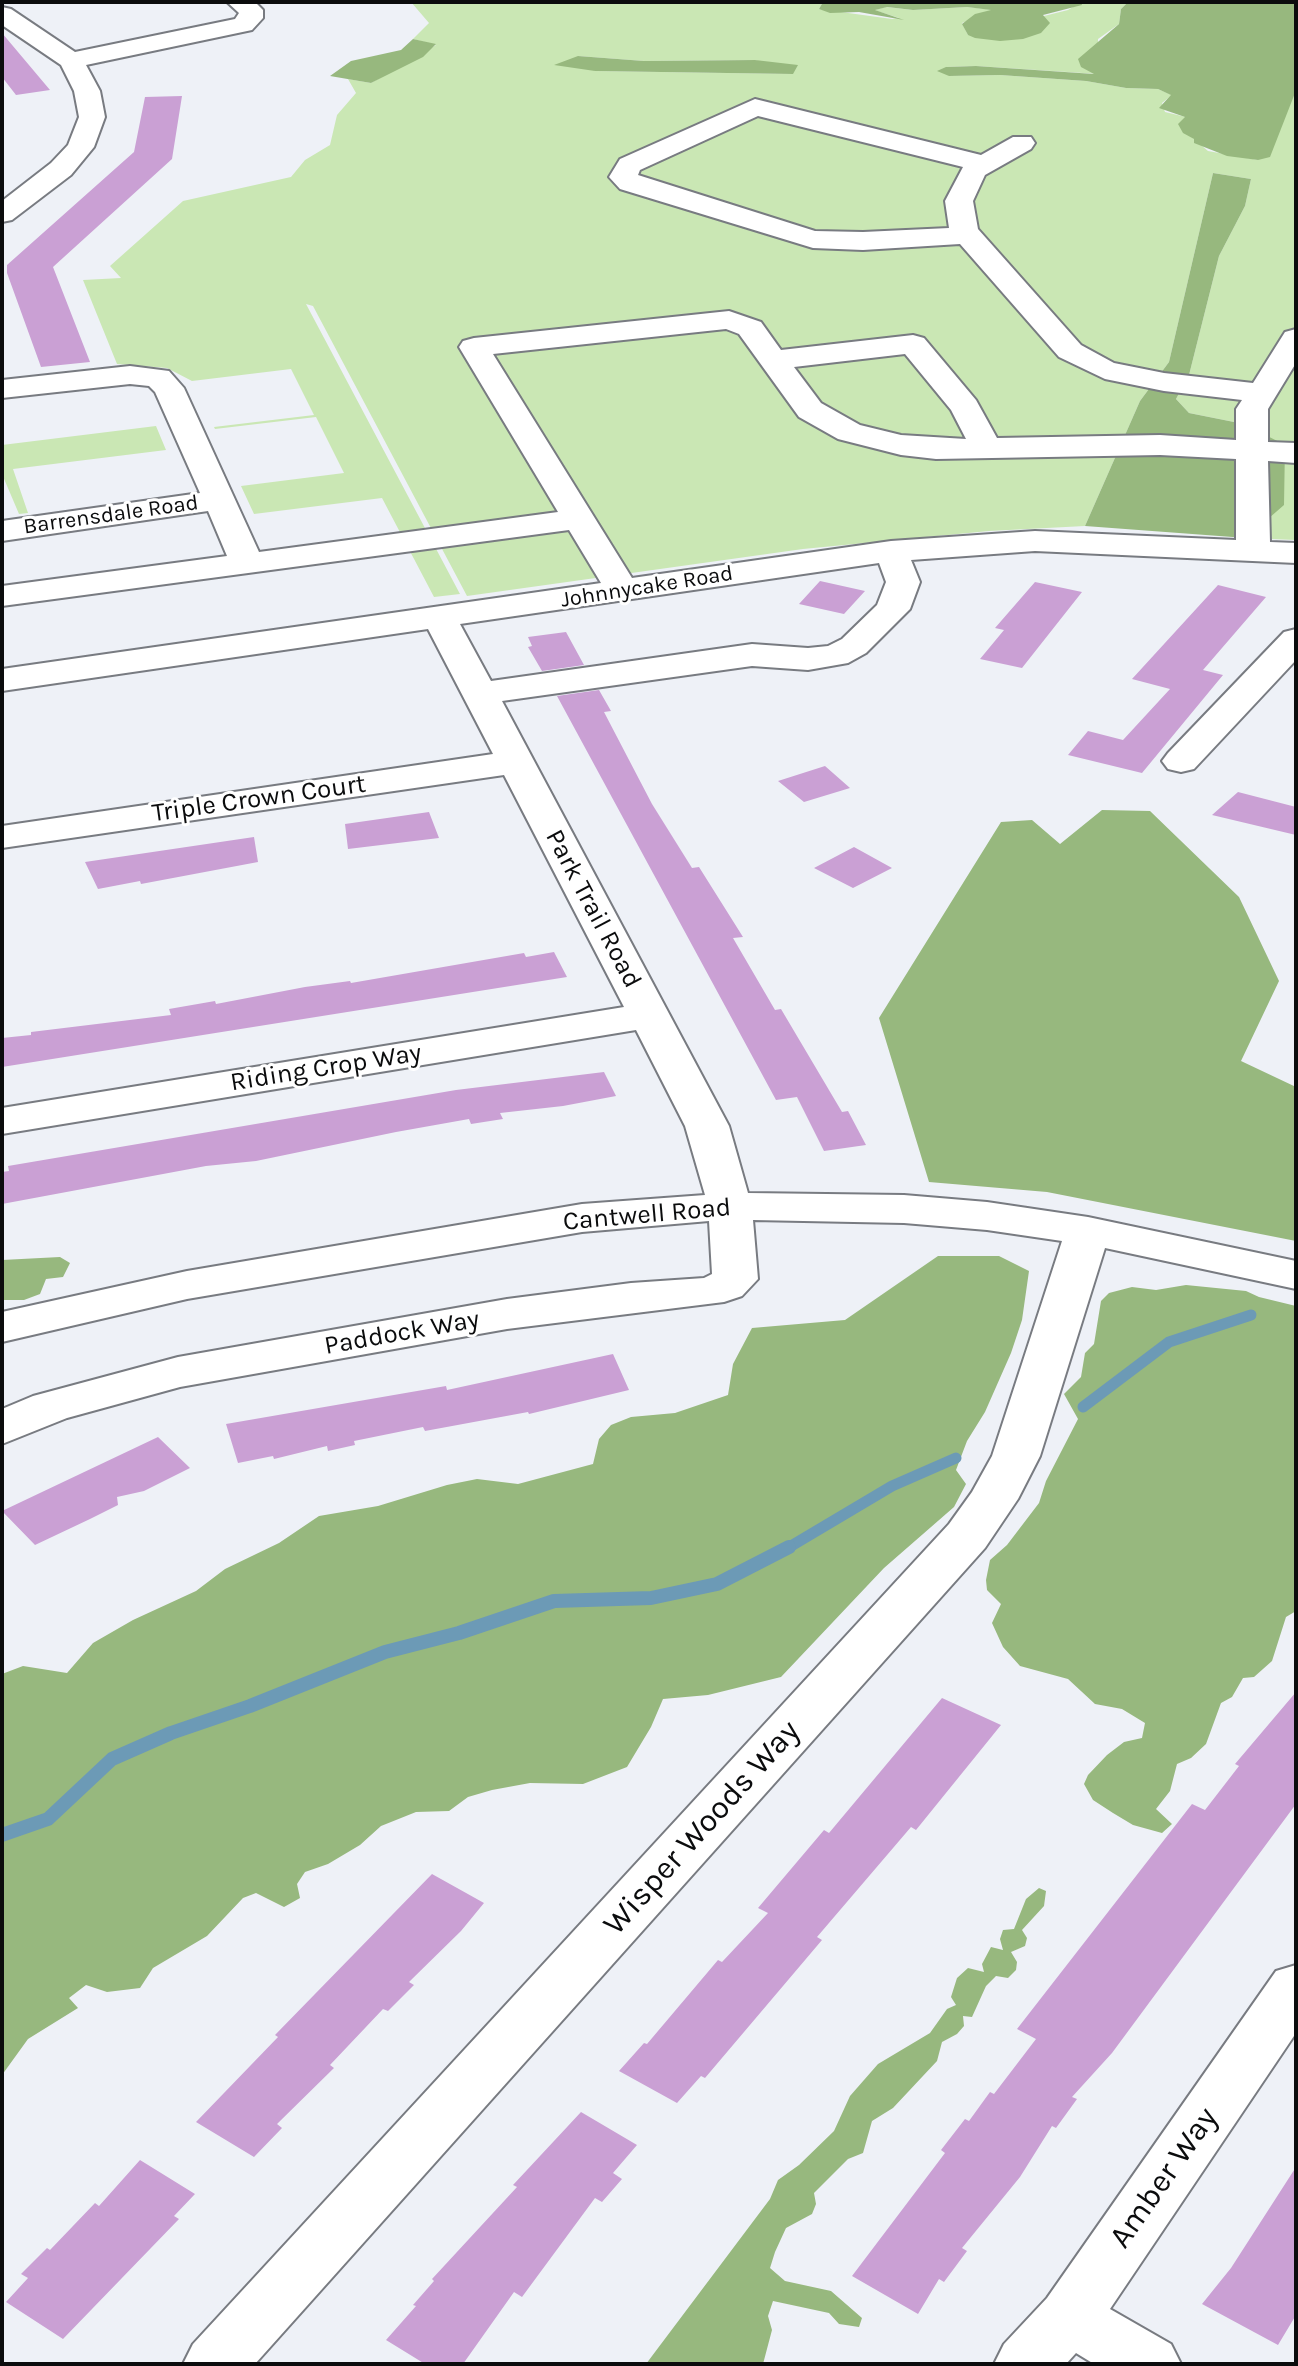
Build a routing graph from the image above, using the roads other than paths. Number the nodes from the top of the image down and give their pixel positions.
1 (239, 2) edge
2 (2, 14) edge
3 (71, 61) junction
4 (1022, 143) dead end
5 (985, 164) junction
6 (16, 190) edge
7 (2, 214) edge
8 (967, 235) junction
9 (1296, 338) edge
10 (773, 360) junction
11 (2, 389) edge
12 (1262, 393) junction
13 (987, 449) junction
14 (1252, 451) junction
15 (1296, 453) edge
16 (219, 500) junction
17 (580, 519) junction
18 (2, 531) edge
19 (1253, 550) junction
20 (891, 551) junction
21 (1296, 553) edge
22 (247, 562) junction
23 (623, 591) junction
24 (2, 596) edge
25 (440, 618) junction
26 (1296, 639) edge
27 (2, 680) edge
28 (478, 694) junction
29 (1181, 761) dead end
30 (517, 762) junction
31 (2, 837) edge
32 (649, 1015) junction
33 (2, 1121) edge
34 (730, 1206) junction
35 (1088, 1231) junction
36 (1296, 1275) edge
37 (2, 1327) edge
38 (2, 1428) edge
39 (1296, 1987) edge
40 (1069, 2317) junction
41 (215, 2364) edge
42 (1026, 2364) edge
43 (1149, 2364) edge

1 - 3 street
2 - 3 street
3 - 6 street
4 - 5 street
5 - 8 street
5 - 8 street
6 - 7 street
8 - 12 street
9 - 12 street
10 - 13 street
10 - 13 street
10 - 17 street
11 - 16 street
12 - 14 street
13 - 14 street
14 - 15 street
14 - 19 street
16 - 18 street, Barrensdale Road
16 - 22 street
17 - 22 street
17 - 23 street
19 - 20 street, Johnnycake Road
19 - 21 street, Johnnycake Road
20 - 23 street, Johnnycake Road
20 - 28 street
22 - 24 street
23 - 25 street, Johnnycake Road
25 - 27 street, Johnnycake Road
25 - 28 street, Park Trail Road
26 - 29 street
28 - 30 street, Park Trail Road
30 - 31 street, Triple Crown Court
30 - 32 street, Park Trail Road
32 - 33 street, Riding Crop Way
32 - 34 street, Park Trail Road
34 - 35 street, Cantwell Road
34 - 37 street, Cantwell Road
34 - 38 street, Paddock Way
35 - 36 street, Cantwell Road
35 - 41 street, Wisper Woods Way
39 - 40 street, Amber Way
40 - 42 street, Amber Way
40 - 43 street

